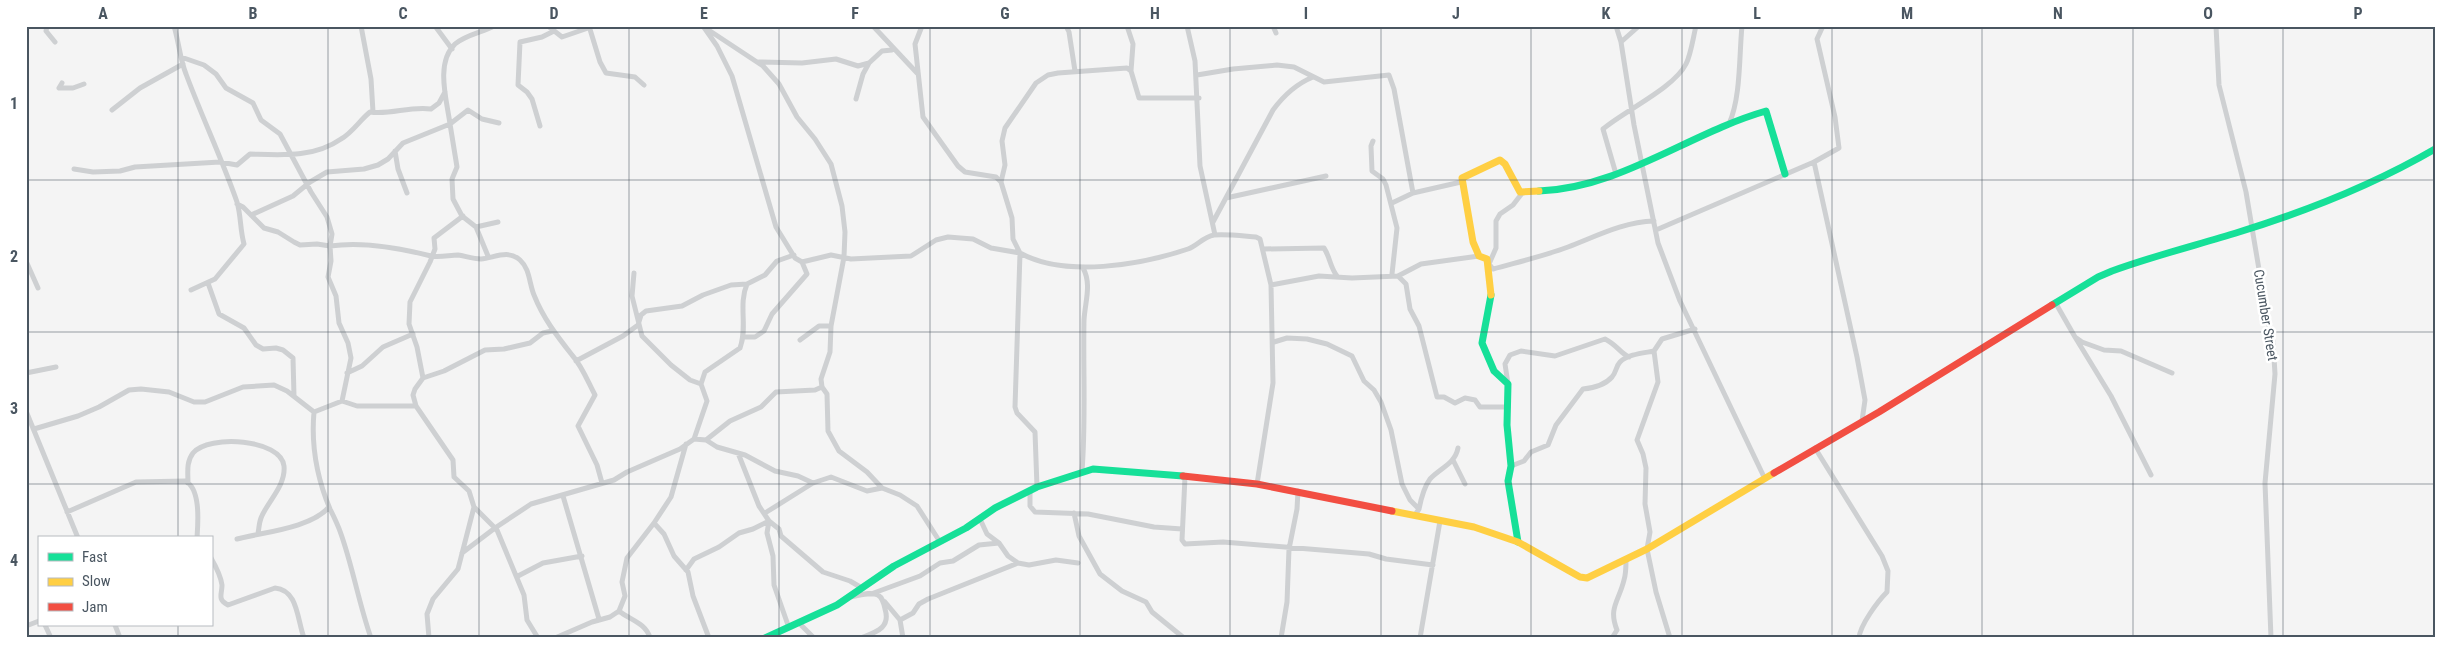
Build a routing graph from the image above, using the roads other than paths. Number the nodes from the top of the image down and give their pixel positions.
1 (47, 26) edge
2 (174, 26) edge
3 (361, 26) edge
4 (435, 26) edge
5 (494, 26) edge
6 (548, 26) edge
7 (872, 26) edge
8 (922, 26) edge
9 (1066, 26) edge
10 (1127, 26) edge
11 (1187, 26) edge
12 (1273, 26) edge
13 (1616, 26) edge
14 (1638, 26) edge
15 (1696, 26) edge
16 (1742, 26) edge
17 (1822, 26) edge
18 (2216, 26) edge
19 (591, 27) edge
20 (704, 27) edge
21 (554, 31) junction
22 (1276, 33) dead end
23 (56, 42) dead end
24 (1621, 42) junction
25 (452, 49) junction
26 (892, 50) junction
27 (181, 57) junction
28 (758, 62) junction
29 (869, 63) junction
30 (183, 64) junction
31 (1075, 71) junction
32 (1131, 71) junction
33 (917, 74) junction
34 (1196, 75) junction
35 (1313, 78) junction
36 (62, 83) dead end
37 (84, 84) dead end
38 (644, 86) dead end
39 (445, 92) junction
40 (1198, 98) junction
41 (856, 99) dead end
42 (1631, 109) junction
43 (112, 110) dead end
44 (373, 112) junction
45 (500, 122) dead end
46 (450, 124) junction
47 (1729, 124) junction
48 (540, 126) dead end
49 (1373, 141) dead end
50 (2435, 149) edge
51 (395, 151) junction
52 (292, 153) junction
53 (220, 162) junction
54 (1814, 162) junction
55 (1642, 163) junction
56 (74, 169) dead end
57 (1616, 174) junction
58 (1785, 174) junction
59 (1326, 176) dead end
60 (1001, 182) junction
61 (1461, 182) junction
62 (308, 184) junction
63 (407, 192) dead end
64 (1523, 192) junction
65 (1412, 193) junction
66 (1226, 198) junction
67 (1392, 203) junction
68 (237, 204) junction
69 (251, 215) junction
70 (463, 216) junction
71 (1654, 221) junction
72 (498, 222) dead end
73 (1213, 223) junction
74 (476, 227) junction
75 (2252, 228) junction
76 (1656, 230) junction
77 (1215, 235) junction
78 (330, 246) junction
79 (1264, 249) junction
80 (1020, 253) junction
81 (794, 255) junction
82 (432, 256) junction
83 (488, 256) junction
84 (1479, 256) junction
85 (844, 257) junction
86 (26, 261) edge
87 (802, 262) junction
88 (1490, 264) junction
89 (1083, 268) junction
90 (634, 273) dead end
91 (1395, 275) junction
92 (1337, 276) junction
93 (208, 284) junction
94 (747, 284) junction
95 (1271, 285) junction
96 (38, 288) dead end
97 (191, 290) dead end
98 (2056, 302) junction
99 (638, 325) junction
100 (830, 326) junction
101 (1694, 330) junction
102 (552, 331) junction
103 (412, 334) junction
104 (2075, 337) junction
105 (743, 338) junction
106 (800, 340) dead end
107 (1274, 342) junction
108 (1654, 351) junction
109 (1629, 357) junction
110 (576, 361) junction
111 (56, 368) dead end
112 (26, 373) edge
113 (347, 373) junction
114 (2172, 373) dead end
115 (423, 378) junction
116 (701, 384) junction
117 (1508, 384) junction
118 (822, 387) junction
119 (294, 396) junction
120 (342, 401) junction
121 (416, 406) junction
122 (1508, 407) junction
123 (26, 411) edge
124 (314, 412) junction
125 (1862, 421) junction
126 (34, 429) junction
127 (694, 438) junction
128 (706, 440) junction
129 (687, 442) junction
130 (1458, 448) dead end
131 (1815, 448) junction
132 (738, 453) junction
133 (1453, 460) junction
134 (1511, 466) junction
135 (1082, 471) junction
136 (2151, 475) dead end
137 (1184, 477) junction
138 (1765, 479) junction
139 (188, 483) junction
140 (602, 483) junction
141 (813, 484) junction
142 (1257, 484) junction
143 (1465, 484) dead end
144 (882, 488) junction
145 (1034, 489) junction
146 (1298, 491) junction
147 (563, 496) junction
148 (329, 507) junction
149 (474, 507) junction
150 (67, 512) junction
151 (1417, 512) junction
152 (765, 513) junction
153 (1074, 513) junction
154 (980, 519) junction
155 (1440, 520) junction
156 (768, 521) junction
157 (654, 523) junction
158 (494, 528) junction
159 (1182, 529) junction
160 (258, 533) junction
161 (77, 536) edge
162 (197, 536) edge
163 (237, 539) dead end
164 (940, 542) junction
165 (999, 542) junction
166 (1518, 542) junction
167 (1289, 548) junction
168 (1646, 549) junction
169 (462, 553) junction
170 (582, 556) junction
171 (212, 560) edge
172 (1626, 560) junction
173 (1018, 563) junction
174 (1078, 563) dead end
175 (1433, 564) junction
176 (686, 570) junction
177 (518, 576) junction
178 (862, 588) junction
179 (871, 594) junction
180 (845, 598) junction
181 (881, 598) junction
182 (619, 611) junction
183 (599, 619) junction
184 (900, 620) junction
185 (38, 621) edge
186 (799, 623) junction
187 (26, 626) edge
188 (45, 626) edge
189 (115, 626) edge
190 (789, 628) junction
191 (873, 635) edge
192 (51, 638) edge
193 (120, 638) edge
194 (304, 638) edge
195 (371, 638) edge
196 (429, 638) edge
197 (538, 638) edge
198 (555, 638) edge
199 (650, 638) edge
200 (709, 638) edge
201 (765, 638) edge
202 (814, 638) edge
203 (861, 638) edge
204 (903, 638) edge
205 (1184, 638) edge
206 (1281, 638) edge
207 (1420, 638) edge
208 (1612, 638) edge
209 (1670, 638) edge
210 (1858, 638) edge
211 (2271, 638) edge

1 - 23 street
2 - 27 street
3 - 44 street
4 - 25 street
5 - 25 street
6 - 21 street
7 - 26 street
8 - 33 street
9 - 31 street
10 - 32 street
11 - 34 street
12 - 22 street
13 - 24 street
14 - 24 street
15 - 42 street
16 - 47 street
17 - 54 street
18 - 75 street, Cucumber Street
19 - 21 street
19 - 38 street
20 - 28 street
20 - 81 street
21 - 48 street
24 - 42 street
25 - 39 street
26 - 29 street
26 - 33 street
27 - 30 street
27 - 52 street
28 - 29 street
28 - 85 street
29 - 41 street
30 - 43 street
30 - 53 street
31 - 32 street
31 - 60 street
32 - 40 street
33 - 60 street
34 - 35 street
34 - 40 street
35 - 65 street
35 - 66 street
36 - 37 street
39 - 44 street
39 - 46 street
40 - 73 street
42 - 55 street
42 - 57 street
44 - 52 street
45 - 46 street
46 - 51 street
46 - 70 street
47 - 55 street
47 - 58 street
49 - 67 street
50 - 75 street
51 - 62 street
51 - 63 street
52 - 53 street
52 - 62 street
53 - 56 street
53 - 68 street
54 - 58 street
54 - 125 street
55 - 57 street
55 - 71 street
57 - 64 street
58 - 76 street
59 - 66 street
60 - 80 street
61 - 64 street
61 - 65 street
61 - 84 street
62 - 69 street
62 - 78 street
64 - 88 street
65 - 67 street
66 - 73 street
67 - 91 street
68 - 69 street
68 - 93 street
69 - 78 street
70 - 74 street
70 - 82 street
71 - 76 street
71 - 88 street
72 - 74 street
73 - 77 street
74 - 83 street
75 - 98 street
75 - 211 street, Cucumber Street
76 - 101 street
77 - 79 street
77 - 89 street
78 - 82 street
78 - 113 street
79 - 92 street
79 - 95 street
80 - 85 street
80 - 89 street
80 - 145 street
81 - 87 street
81 - 94 street
82 - 83 street
82 - 103 street
83 - 102 street
84 - 88 street
84 - 91 street
85 - 87 street
85 - 100 street
86 - 96 street
87 - 105 street
88 - 117 street
89 - 135 street
90 - 99 street
91 - 92 street
91 - 122 street
92 - 95 street
93 - 97 street
93 - 119 street
94 - 99 street
94 - 105 street
95 - 107 street
98 - 104 street
98 - 125 street
99 - 110 street
99 - 116 street
100 - 106 street
100 - 118 street
101 - 108 street
101 - 138 street
102 - 110 street
102 - 115 street
103 - 113 street
103 - 115 street
104 - 114 street
104 - 136 street
105 - 116 street
107 - 142 street
107 - 151 street
108 - 109 street
108 - 168 street
109 - 117 street
109 - 134 street
110 - 140 street
111 - 112 street
113 - 120 street
115 - 121 street
116 - 127 street
117 - 122 street
118 - 128 street
118 - 144 street
119 - 124 street
119 - 126 street
120 - 121 street
120 - 124 street
121 - 149 street
122 - 134 street
123 - 126 street
124 - 148 street
125 - 131 street
126 - 150 street
127 - 128 street
127 - 129 street
128 - 132 street
129 - 140 street
129 - 157 street
130 - 133 street
131 - 138 street
131 - 210 street
132 - 141 street
132 - 152 street
133 - 143 street
133 - 151 street
134 - 166 street
135 - 137 street
135 - 145 street
137 - 142 street
137 - 159 street
138 - 168 street
139 - 150 street
139 - 160 street
139 - 162 street
140 - 147 street
141 - 144 street
141 - 152 street
142 - 146 street
144 - 164 street
145 - 153 street
145 - 154 street
146 - 151 street
146 - 167 street
147 - 158 street
147 - 170 street
148 - 160 street
148 - 195 street
149 - 158 street
149 - 169 street
150 - 161 street
151 - 155 street
152 - 156 street
153 - 159 street
153 - 205 street
154 - 164 street
154 - 165 street
155 - 166 street
155 - 175 street
156 - 176 street
156 - 178 street
156 - 190 street
157 - 176 street
157 - 182 street
158 - 169 street
158 - 177 street
159 - 167 street
160 - 163 street
164 - 178 street
165 - 173 street
165 - 179 street
166 - 172 street
167 - 175 street
167 - 206 street
168 - 172 street
168 - 209 street
169 - 196 street
170 - 177 street
170 - 183 street
171 - 194 street
172 - 208 street
173 - 174 street
173 - 184 street
175 - 207 street
176 - 200 street
177 - 197 street
178 - 180 street
179 - 180 street
179 - 181 street
180 - 186 street
181 - 184 street
181 - 191 street
182 - 183 street
182 - 199 street
183 - 198 street
184 - 204 street
185 - 187 street
186 - 190 street
186 - 202 street
188 - 192 street
189 - 193 street
190 - 201 street
191 - 203 street

